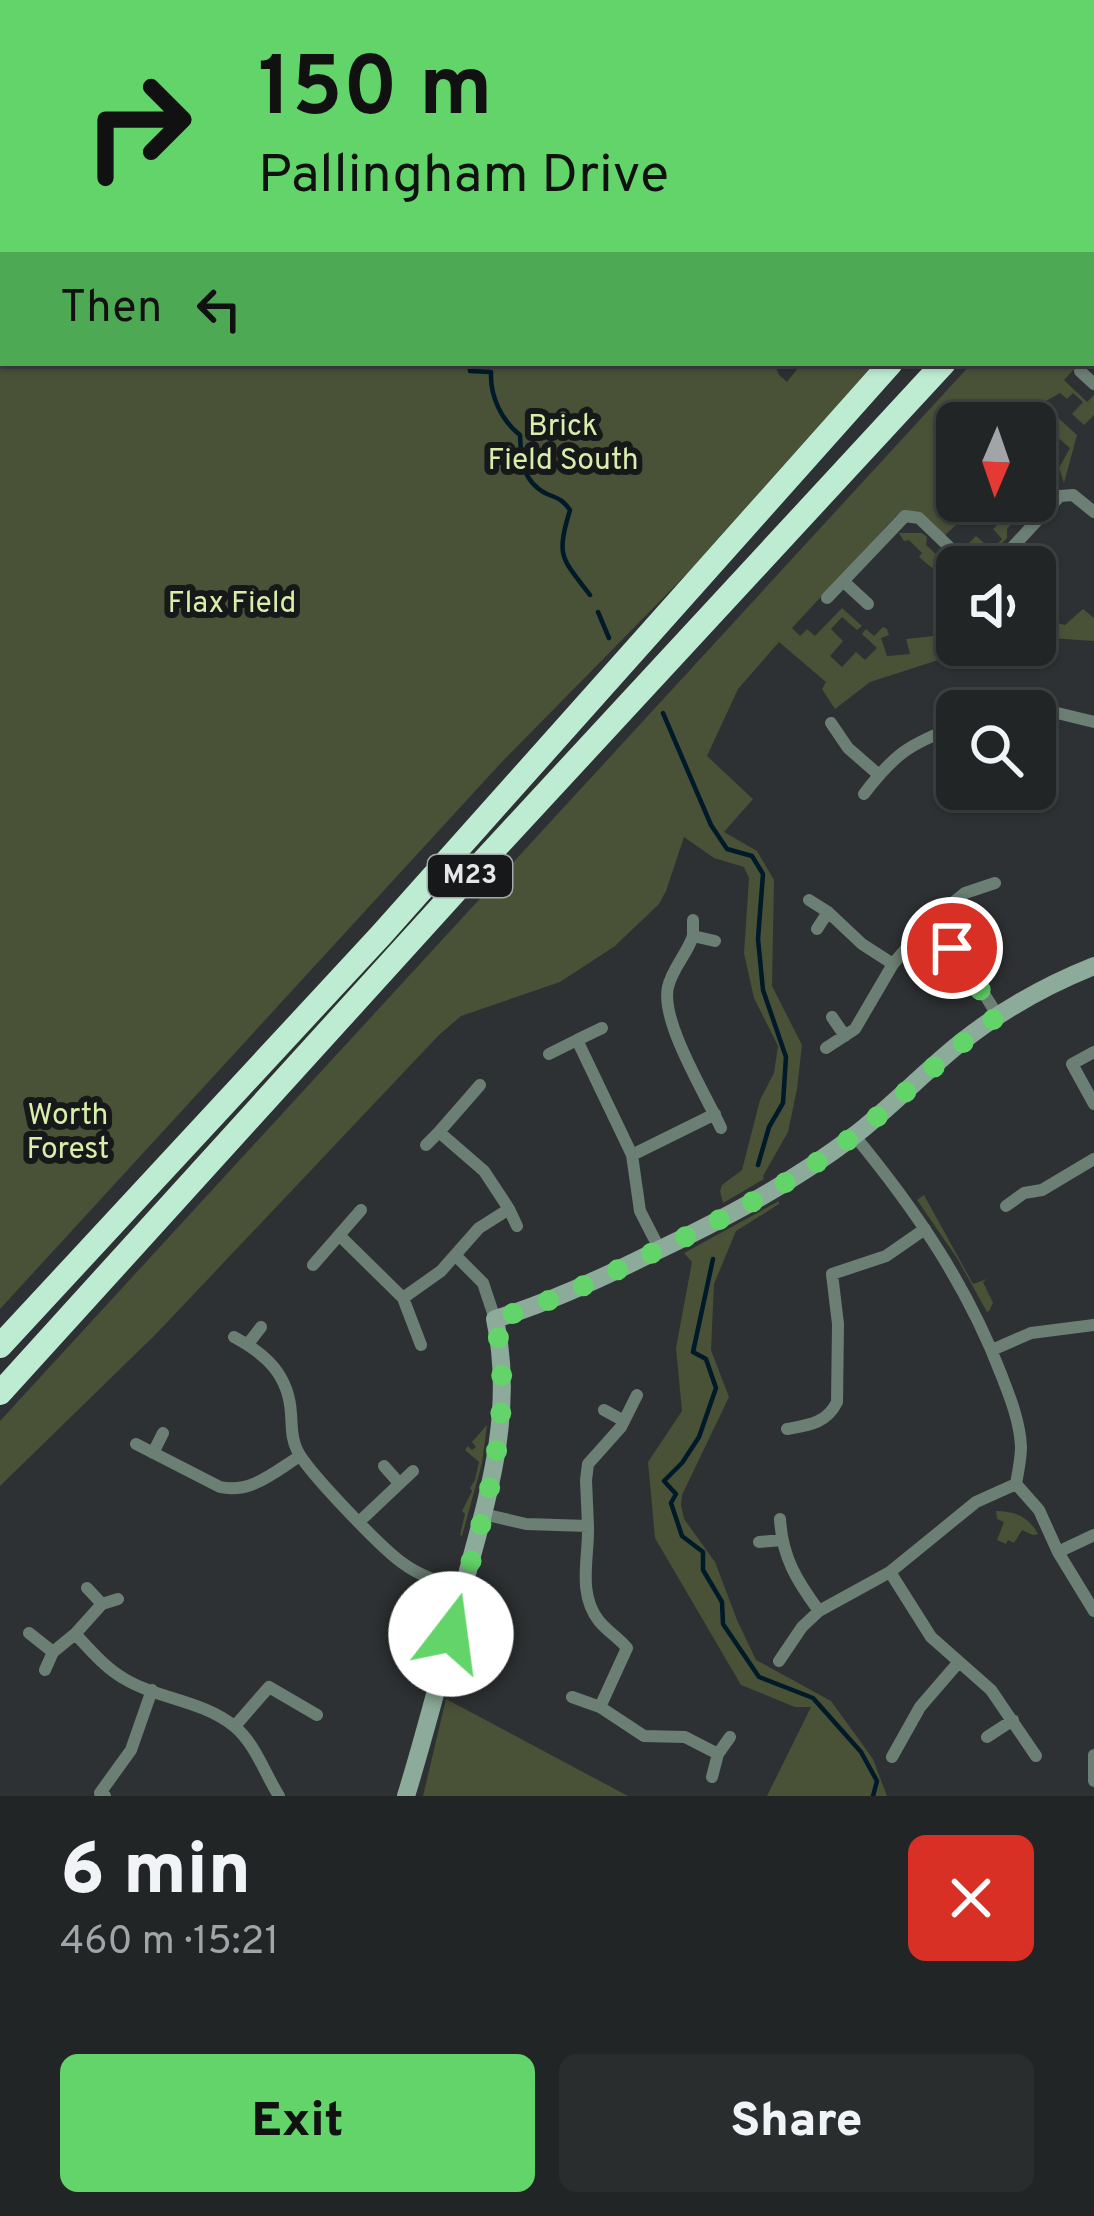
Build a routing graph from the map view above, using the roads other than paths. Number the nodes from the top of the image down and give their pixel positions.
1 (888, 366) edge
2 (941, 366) edge
3 (1080, 370) dead end
4 (1094, 384) edge
5 (1094, 512) edge
6 (948, 546) edge
7 (1014, 546) edge
8 (843, 581) junction
9 (827, 598) dead end
10 (868, 604) dead end
11 (1056, 713) edge
12 (1094, 722) edge
13 (831, 723) dead end
14 (936, 735) edge
15 (843, 742) junction
16 (830, 753) dead end
17 (878, 775) junction
18 (864, 794) dead end
19 (968, 869) dead end
20 (995, 884) dead end
21 (974, 888) junction
22 (809, 900) dead end
23 (828, 911) junction
24 (693, 920) dead end
25 (928, 922) junction
26 (817, 929) dead end
27 (693, 936) junction
28 (715, 941) dead end
29 (893, 964) junction
30 (1094, 966) edge
31 (998, 1016) junction
32 (832, 1017) dead end
33 (602, 1028) dead end
34 (845, 1036) junction
35 (577, 1040) junction
36 (826, 1048) dead end
37 (1094, 1052) edge
38 (549, 1054) dead end
39 (1072, 1064) junction
40 (1057, 1072) dead end
41 (480, 1085) dead end
42 (1094, 1104) edge
43 (715, 1114) junction
44 (721, 1128) dead end
45 (440, 1132) junction
46 (854, 1135) junction
47 (426, 1145) dead end
48 (632, 1155) junction
49 (1094, 1159) edge
50 (1014, 1176) dead end
51 (1024, 1193) junction
52 (1006, 1206) dead end
53 (509, 1209) junction
54 (361, 1210) dead end
55 (518, 1226) dead end
56 (926, 1229) junction
57 (340, 1236) junction
58 (659, 1250) junction
59 (456, 1256) junction
60 (313, 1265) dead end
61 (404, 1298) junction
62 (495, 1319) junction
63 (1094, 1325) edge
64 (260, 1327) dead end
65 (234, 1337) dead end
66 (248, 1344) junction
67 (421, 1345) dead end
68 (0, 1346) edge
69 (992, 1350) junction
70 (0, 1393) edge
71 (638, 1395) dead end
72 (604, 1410) dead end
73 (624, 1421) junction
74 (814, 1424) junction
75 (788, 1429) dead end
76 (163, 1433) dead end
77 (820, 1441) dead end
78 (136, 1444) dead end
79 (152, 1453) junction
80 (300, 1456) junction
81 (384, 1466) dead end
82 (413, 1471) dead end
83 (399, 1483) junction
84 (1016, 1484) junction
85 (483, 1514) junction
86 (780, 1519) dead end
87 (360, 1522) junction
88 (588, 1526) junction
89 (1094, 1535) edge
90 (782, 1540) junction
91 (759, 1542) dead end
92 (1058, 1552) junction
93 (890, 1572) junction
94 (87, 1588) dead end
95 (463, 1589) junction
96 (118, 1598) dead end
97 (102, 1604) junction
98 (819, 1611) junction
99 (1094, 1611) edge
100 (29, 1634) dead end
101 (75, 1634) junction
102 (53, 1652) junction
103 (778, 1661) dead end
104 (958, 1663) junction
105 (45, 1670) dead end
106 (152, 1690) junction
107 (572, 1697) dead end
108 (600, 1707) junction
109 (317, 1715) dead end
110 (1013, 1720) junction
111 (235, 1726) junction
112 (903, 1736) junction
113 (730, 1737) dead end
114 (987, 1737) dead end
115 (921, 1745) dead end
116 (718, 1754) junction
117 (1094, 1755) edge
118 (1036, 1756) dead end
119 (892, 1757) dead end
120 (712, 1777) dead end
121 (1094, 1781) edge
122 (87, 1784) dead end
123 (103, 1794) edge
124 (279, 1796) edge
125 (406, 1796) edge

1 - 68 highway, M23
2 - 70 highway, M23
3 - 4 street
5 - 7 street
6 - 8 street
8 - 9 street
8 - 10 street
11 - 12 street
13 - 15 street
14 - 17 street
15 - 16 street
15 - 17 street
17 - 18 street
19 - 21 street
20 - 21 street
21 - 25 street
22 - 23 street
23 - 26 street
23 - 29 street
24 - 27 street
25 - 29 street
25 - 31 street
27 - 28 street
27 - 43 street
29 - 34 street
30 - 31 street
31 - 46 street
32 - 34 street
33 - 35 street
34 - 36 street
35 - 38 street
35 - 48 street
37 - 39 street
39 - 40 street
39 - 42 street
41 - 45 street
43 - 44 street
43 - 48 street
45 - 47 street
45 - 53 street
46 - 56 street
46 - 58 street
48 - 58 street
49 - 51 street
50 - 51 street
51 - 52 street
53 - 55 street
53 - 59 street
54 - 57 street
56 - 69 street
56 - 74 street
57 - 60 street
57 - 61 street
58 - 62 street
59 - 61 street
59 - 62 street
61 - 67 street
62 - 85 street
63 - 69 street
64 - 66 street
65 - 66 street
66 - 80 street
69 - 84 street
71 - 73 street
72 - 73 street
73 - 88 street
74 - 75 street
74 - 77 street
76 - 79 street
78 - 79 street
79 - 80 street
80 - 87 street
81 - 83 street
82 - 83 street
83 - 87 street
84 - 92 street
84 - 93 street
85 - 88 street
85 - 95 street
86 - 90 street
87 - 95 street
88 - 108 street
89 - 92 street
90 - 91 street
90 - 98 street
92 - 99 street
93 - 98 street
93 - 104 street
94 - 97 street
95 - 125 street
96 - 97 street
97 - 101 street
98 - 103 street
100 - 102 street
101 - 102 street
101 - 106 street
102 - 105 street
104 - 110 street
104 - 112 street
106 - 111 street
106 - 123 street
107 - 108 street
108 - 116 street
109 - 111 street
110 - 114 street
110 - 118 street
111 - 124 street
112 - 115 street
112 - 119 street
113 - 116 street
116 - 120 street
117 - 121 street
122 - 123 street

